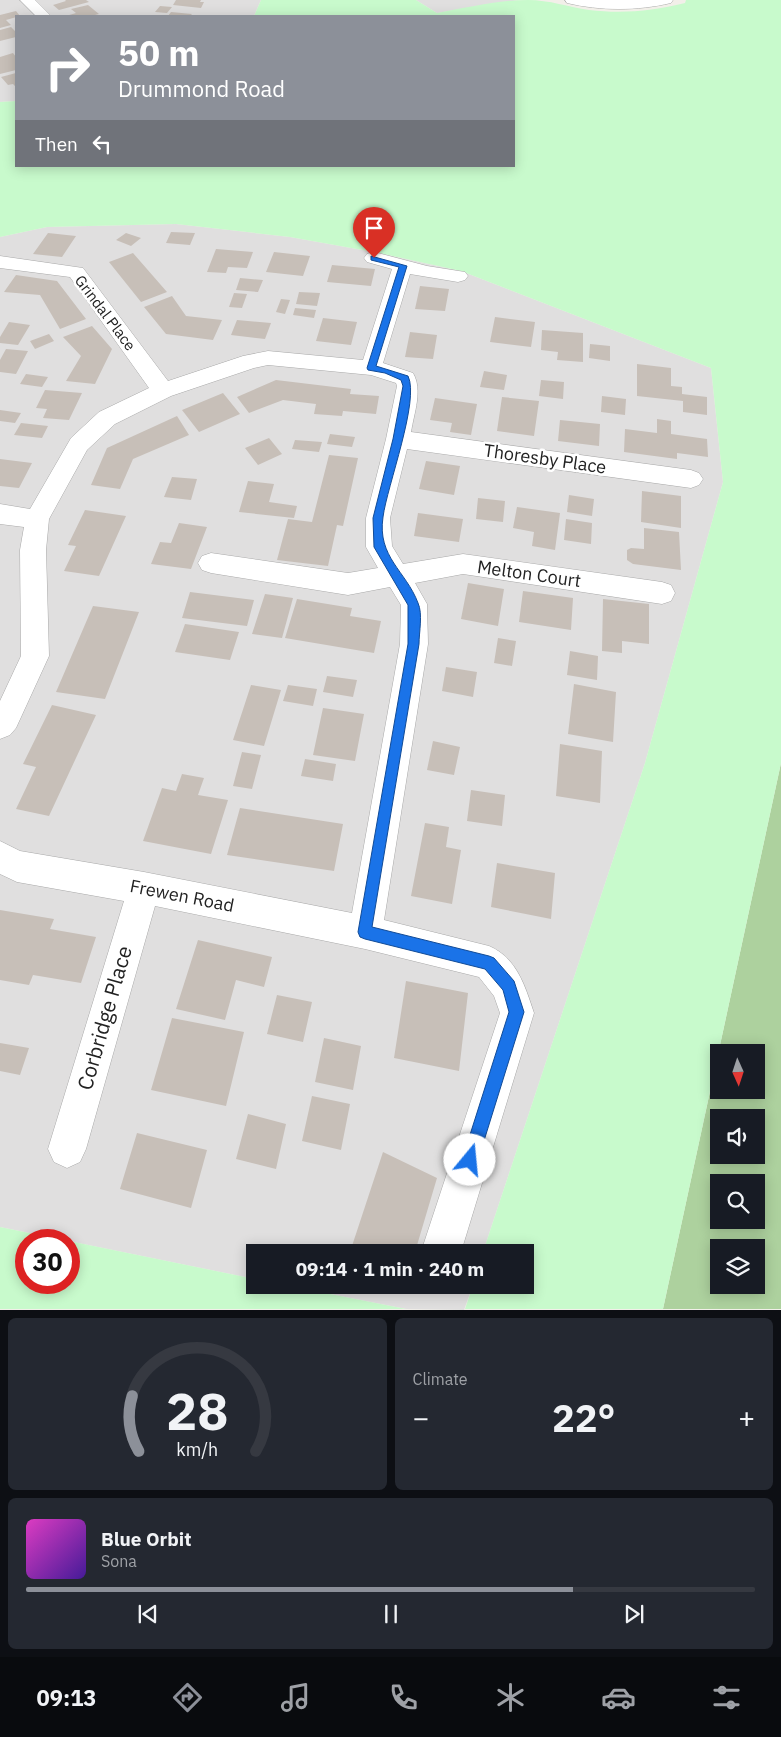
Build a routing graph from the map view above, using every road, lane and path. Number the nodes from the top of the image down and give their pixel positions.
1 (27, 0) edge
2 (572, 0) edge
3 (666, 0) edge
4 (43, 15) edge
5 (374, 258) dead end
6 (0, 262) edge
7 (403, 266) junction
8 (458, 276) dead end
9 (371, 368) junction
10 (163, 391) junction
11 (398, 439) junction
12 (691, 479) dead end
13 (0, 514) edge
14 (37, 519) junction
15 (211, 563) dead end
16 (396, 577) junction
17 (662, 593) dead end
18 (0, 726) edge
19 (0, 857) edge
20 (144, 888) junction
21 (365, 932) junction
22 (66, 1149) dead end
23 (444, 1244) edge

1 - 4 street
2 - 3 street
5 - 7 street
6 - 10 street, Grindal Place
7 - 8 street
7 - 9 street
9 - 10 street
9 - 11 street
10 - 14 street
11 - 12 street, Thoresby Place
11 - 16 street
13 - 14 street
14 - 18 street
15 - 16 street, Melton Court
16 - 17 street, Melton Court
16 - 21 street
19 - 20 street, Frewen Road
20 - 21 street, Frewen Road
20 - 22 street, Corbridge Place
21 - 23 street, Frewen Road

